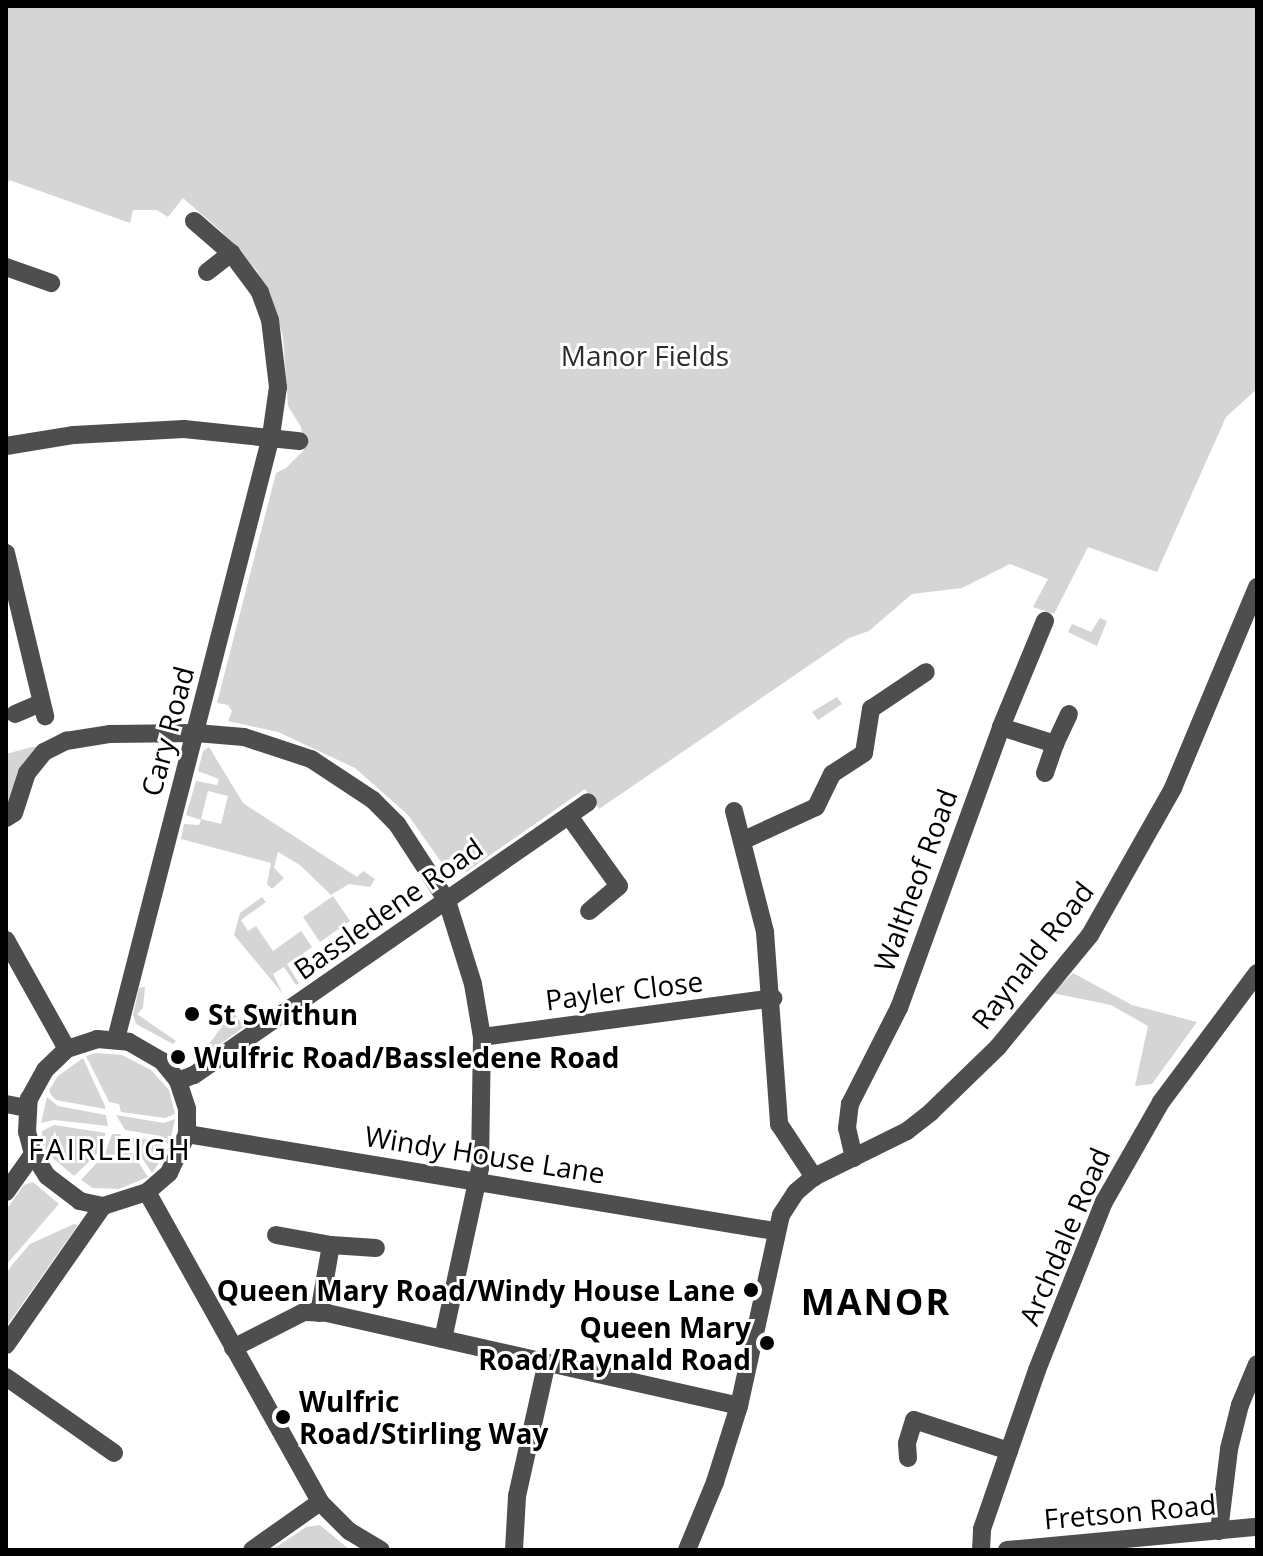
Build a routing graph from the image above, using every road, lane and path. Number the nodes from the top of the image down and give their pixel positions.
1 (194, 221) dead end
2 (231, 253) junction
3 (6, 267) edge
4 (207, 272) dead end
5 (51, 283) dead end
6 (271, 436) junction
7 (299, 441) dead end
8 (6, 446) edge
9 (6, 553) edge
10 (1257, 587) edge
11 (13, 620) edge
12 (1045, 621) dead end
13 (926, 672) dead end
14 (15, 714) dead end
15 (1069, 714) dead end
16 (1001, 727) junction
17 (196, 733) junction
18 (1055, 744) junction
19 (1045, 773) dead end
20 (588, 802) dead end
21 (734, 811) dead end
22 (569, 816) junction
23 (6, 818) edge
24 (744, 840) junction
25 (447, 901) junction
26 (589, 911) dead end
27 (6, 940) edge
28 (1257, 973) edge
29 (773, 998) junction
30 (482, 1037) junction
31 (116, 1039) junction
32 (67, 1049) junction
33 (178, 1081) junction
34 (6, 1104) edge
35 (27, 1108) junction
36 (187, 1134) junction
37 (33, 1154) junction
38 (854, 1158) junction
39 (814, 1177) junction
40 (478, 1181) junction
41 (6, 1192) edge
42 (147, 1192) junction
43 (103, 1206) junction
44 (774, 1231) junction
45 (276, 1235) dead end
46 (331, 1245) junction
47 (376, 1248) dead end
48 (319, 1313) junction
49 (443, 1339) junction
50 (6, 1345) edge
51 (233, 1348) junction
52 (547, 1362) junction
53 (1257, 1364) edge
54 (6, 1377) edge
55 (739, 1406) junction
56 (1009, 1451) junction
57 (114, 1453) dead end
58 (908, 1458) dead end
59 (320, 1502) junction
60 (1257, 1527) edge
61 (1218, 1531) junction
62 (252, 1550) edge
63 (381, 1550) edge
64 (514, 1550) edge
65 (687, 1550) edge
66 (981, 1550) edge
67 (1007, 1550) edge
68 (1222, 1550) edge

1 - 2 street, Cary Road
2 - 4 street
2 - 6 street, Cary Road
3 - 5 street
6 - 7 street
6 - 8 street
6 - 17 street, Cary Road
9 - 11 street
10 - 38 street, Raynald Road
11 - 14 street
12 - 16 street, Waltheof Road
13 - 24 street
15 - 18 street
16 - 18 street
16 - 38 street, Waltheof Road
17 - 23 street
17 - 25 street
17 - 31 street, Cary Road
18 - 19 street
20 - 22 street, Bassledene Road
21 - 24 street
22 - 25 street, Bassledene Road
22 - 26 street
24 - 29 street
25 - 30 street
25 - 33 street, Bassledene Road
27 - 32 street
28 - 56 street, Archdale Road
29 - 30 street, Payler Close
29 - 39 street
30 - 40 street
31 - 32 street
31 - 33 street
32 - 35 street
33 - 36 street
34 - 35 street
35 - 37 street
36 - 40 street, Windy House Lane
36 - 42 street
37 - 41 street
37 - 43 street
38 - 39 street, Raynald Road
39 - 44 street, Raynald Road
40 - 44 street, Windy House Lane
40 - 49 street
42 - 43 street
42 - 51 street
43 - 50 street
44 - 55 street, Raynald Road
45 - 46 street
46 - 47 street
46 - 48 street
48 - 49 street
48 - 51 street
49 - 52 street
51 - 59 street
52 - 55 street
52 - 64 street
53 - 61 street
54 - 57 street
55 - 65 street, Raynald Road
56 - 58 street
56 - 66 street, Archdale Road
59 - 62 street
59 - 63 street
60 - 61 street, Fretson Road
61 - 67 street, Fretson Road
61 - 68 street

